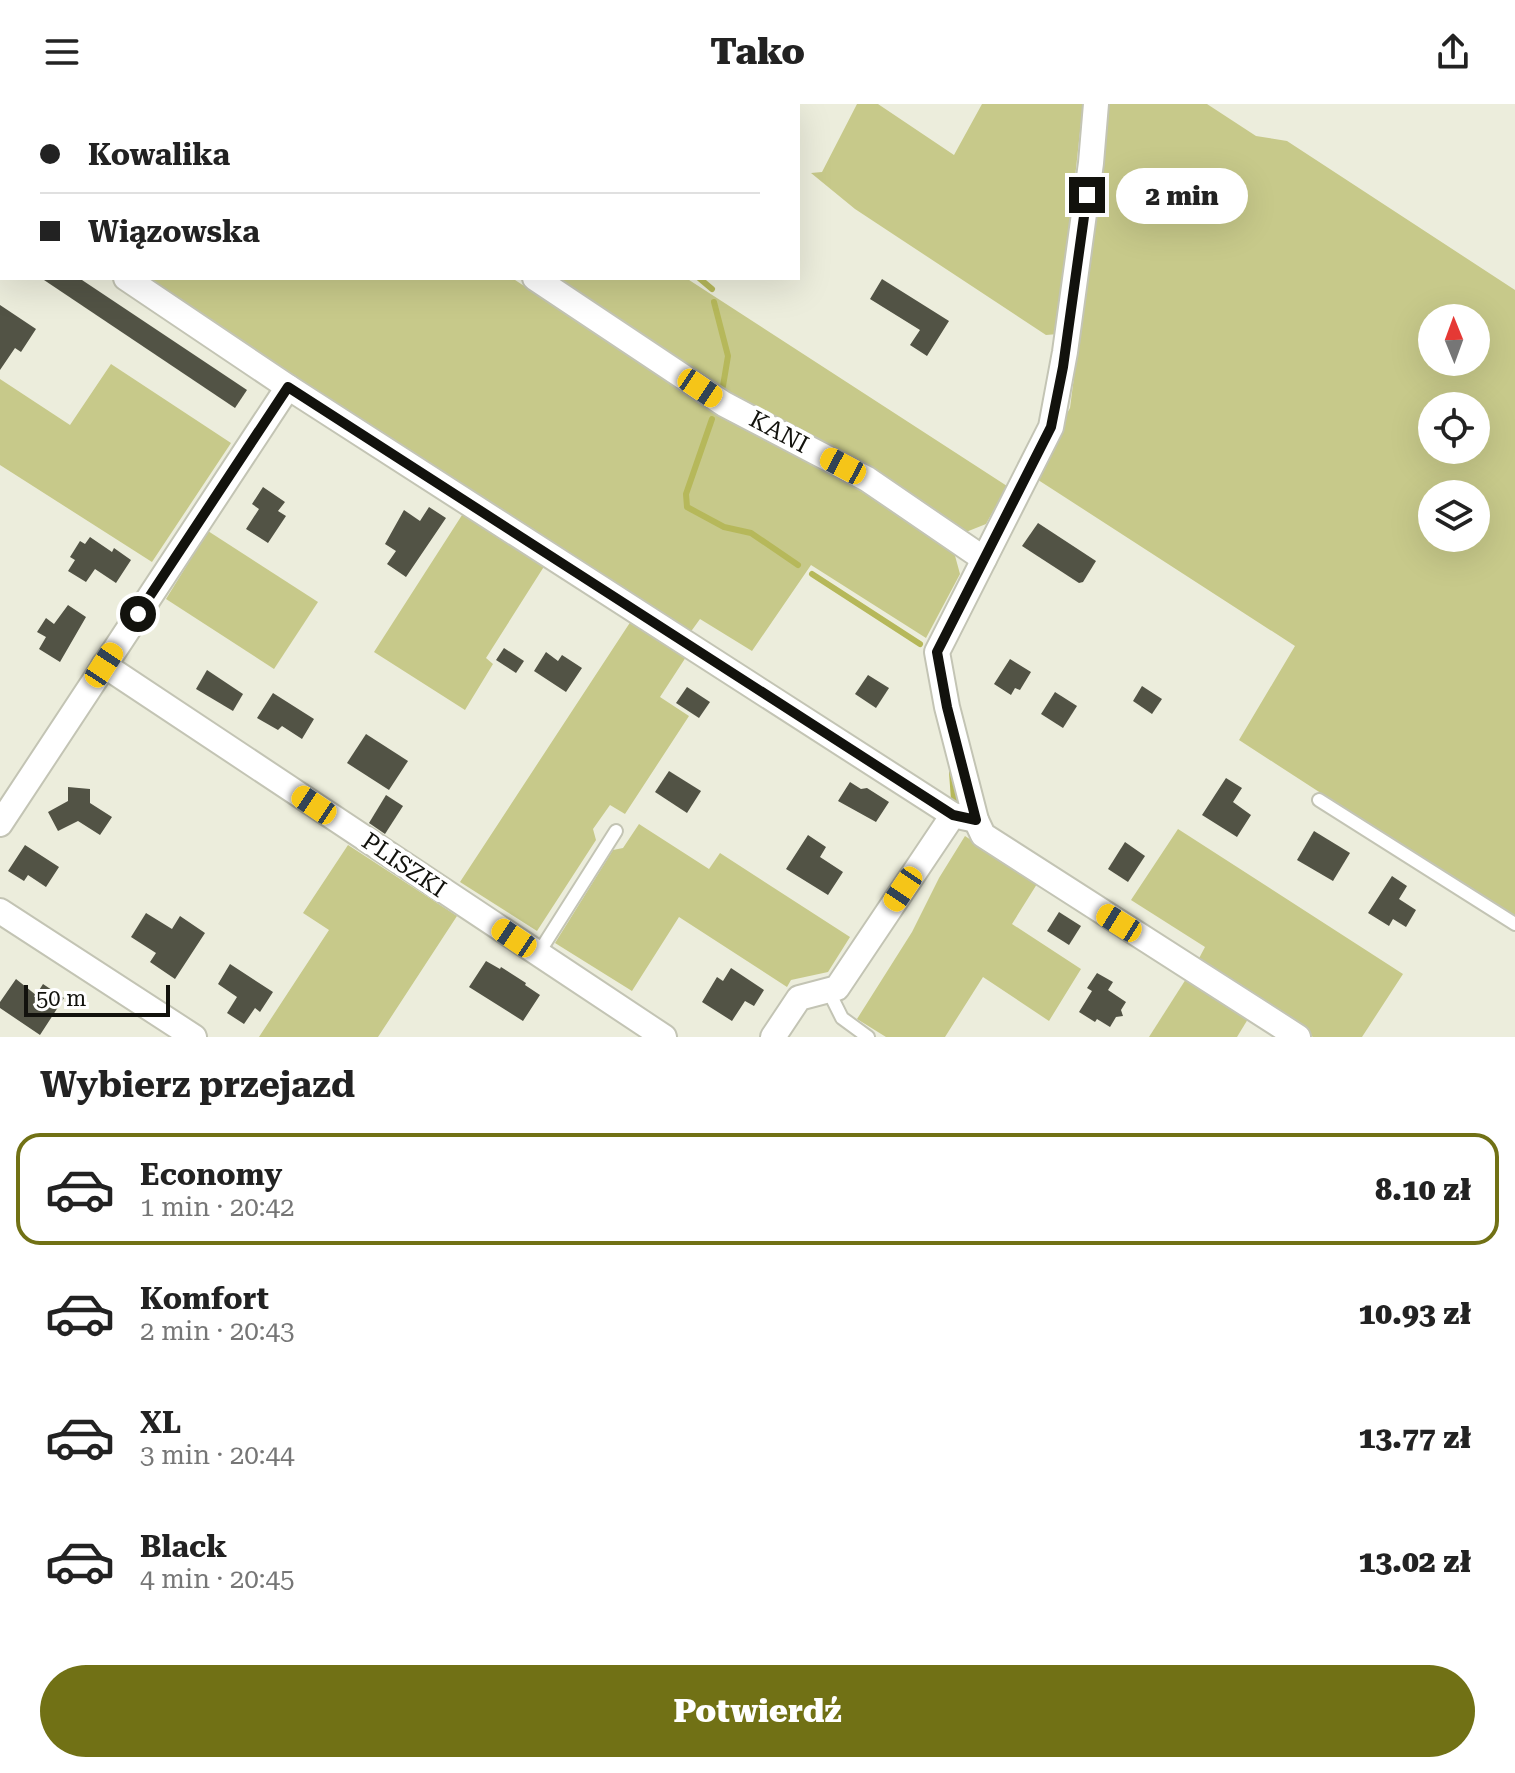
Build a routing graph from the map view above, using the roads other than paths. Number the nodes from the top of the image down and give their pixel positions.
1 (1096, 104) edge
2 (129, 280) edge
3 (538, 280) edge
4 (288, 387) junction
5 (984, 559) junction
6 (104, 665) junction
7 (1319, 800) dead end
8 (964, 818) junction
9 (0, 824) edge
10 (616, 831) dead end
11 (0, 911) edge
12 (1515, 924) edge
13 (538, 954) junction
14 (828, 990) junction
15 (194, 1037) edge
16 (664, 1037) edge
17 (773, 1037) edge
18 (868, 1037) edge
19 (1298, 1037) edge

1 - 5 street
2 - 4 street
3 - 5 street, KANI
4 - 6 street
4 - 8 street
5 - 8 street
6 - 9 street
6 - 13 street, PLISZKI
7 - 12 lane
8 - 14 street
8 - 19 street
10 - 13 lane
11 - 15 street
13 - 16 street, PLISZKI
14 - 17 street
14 - 18 lane

